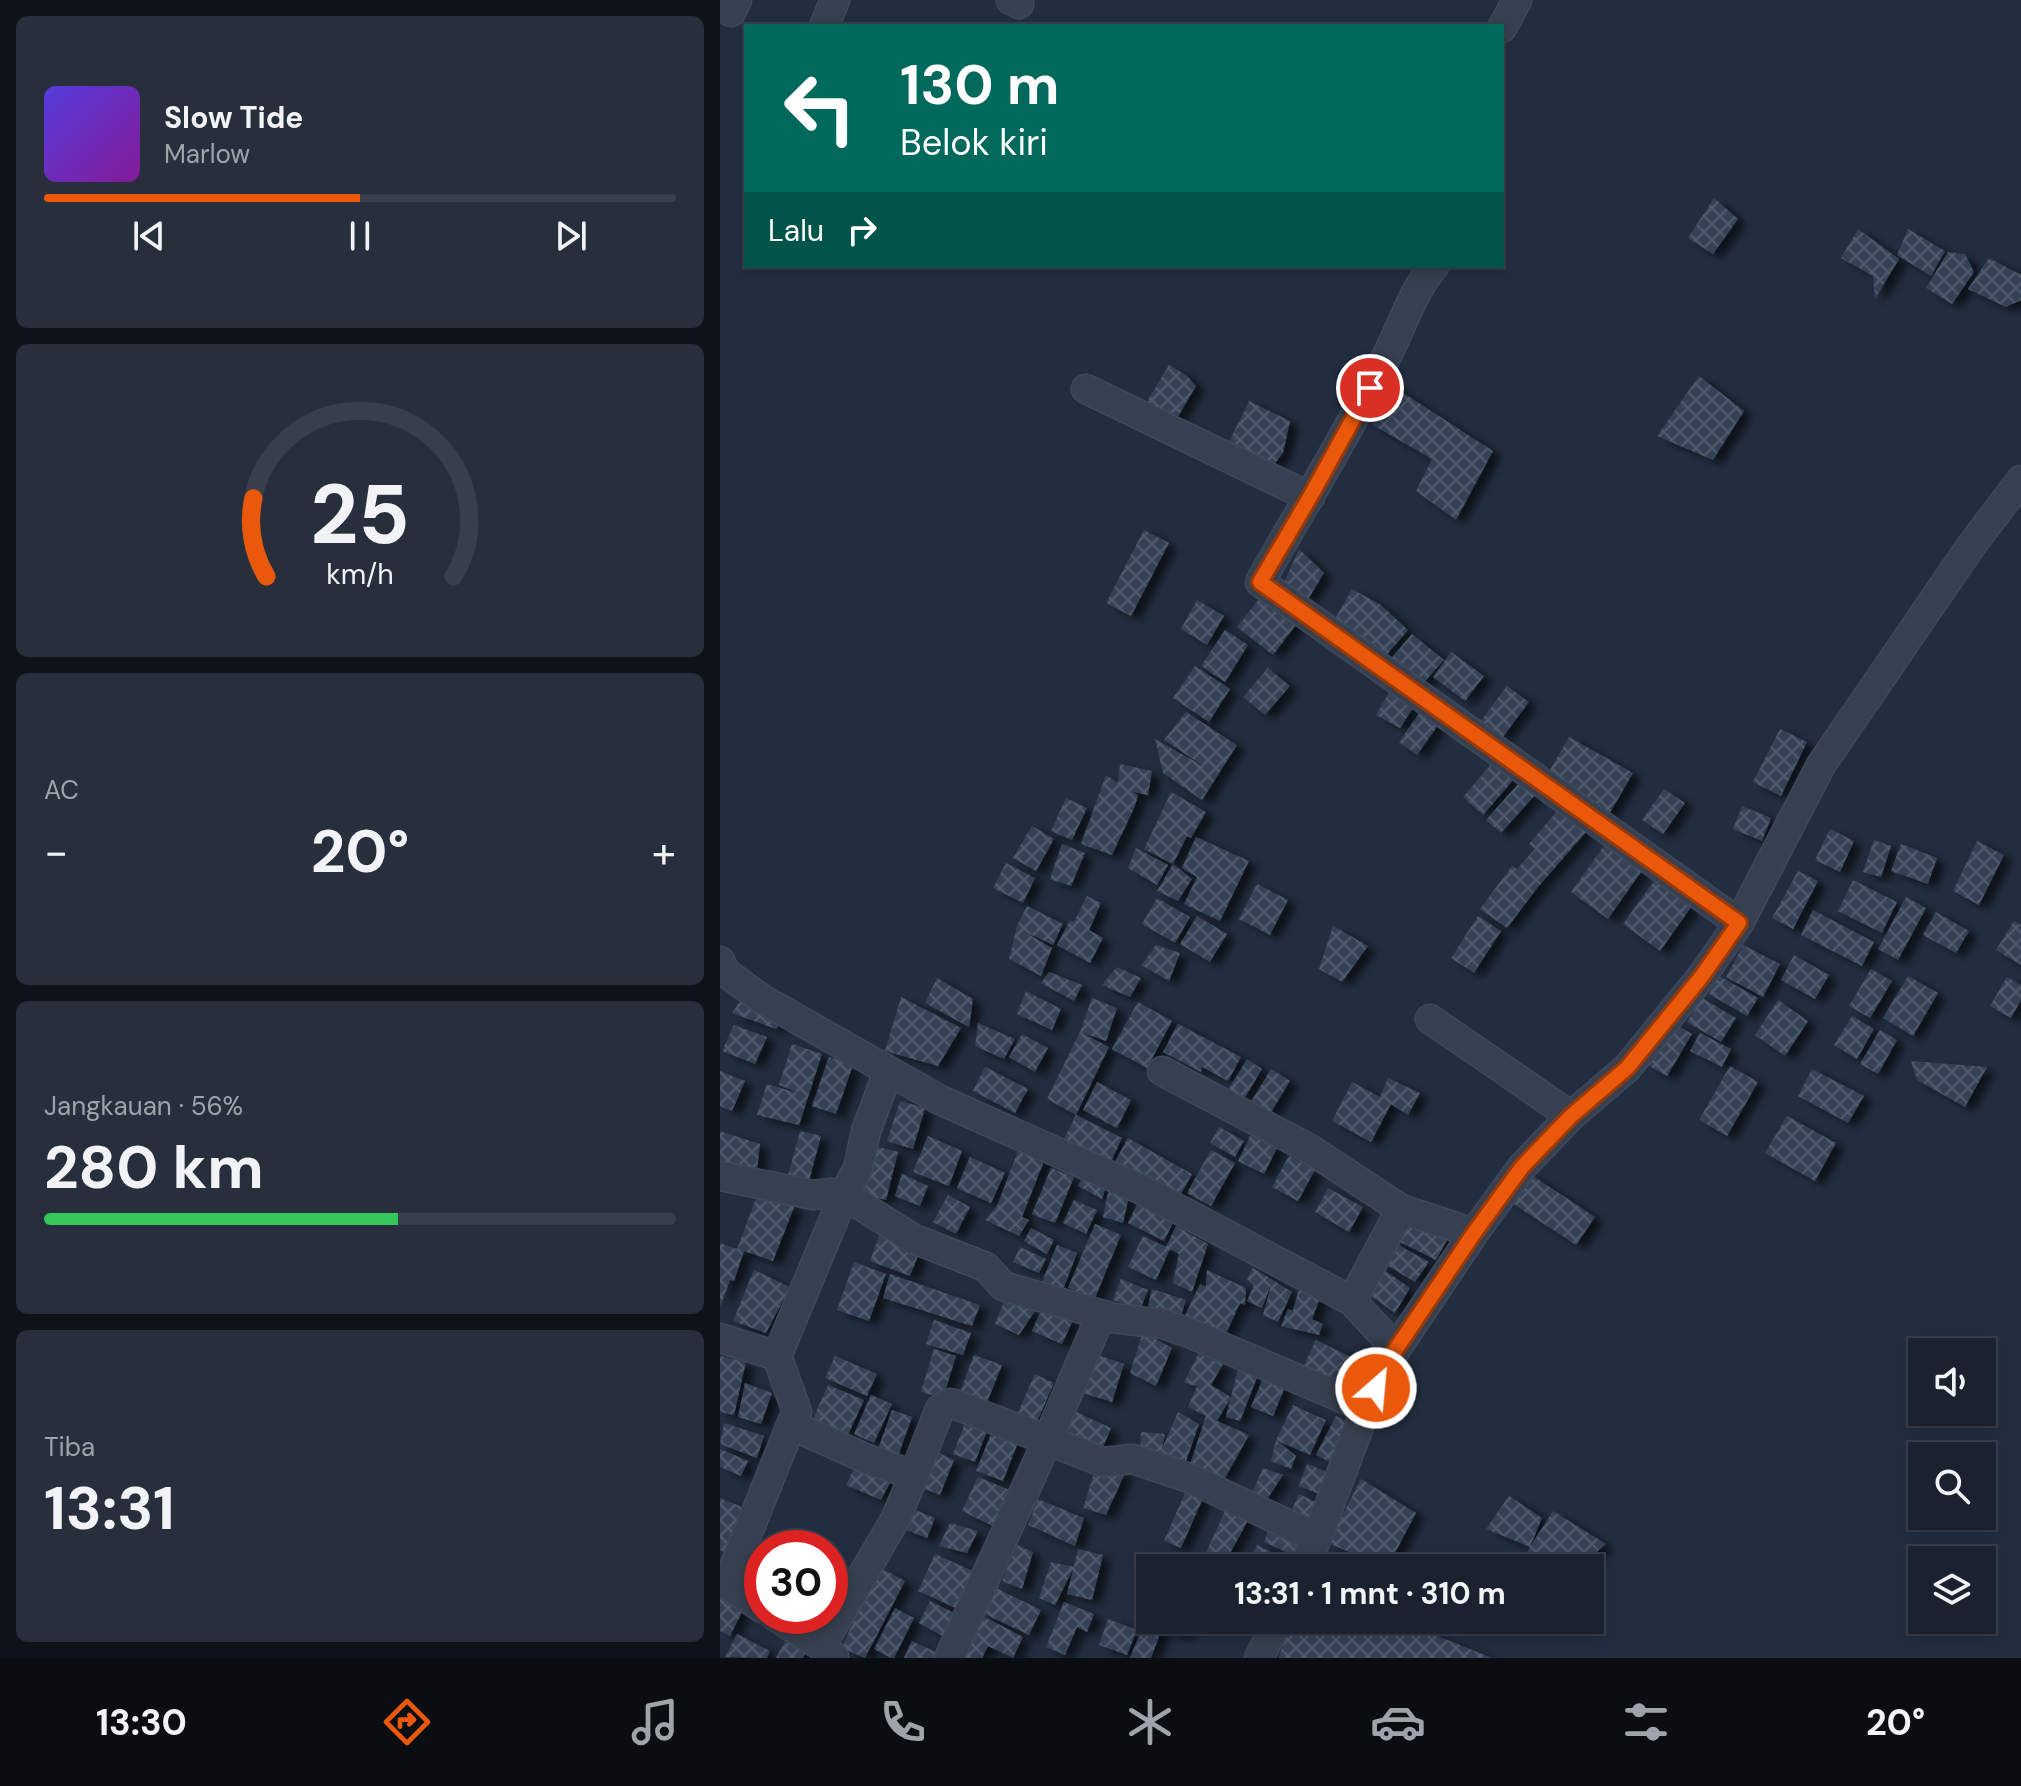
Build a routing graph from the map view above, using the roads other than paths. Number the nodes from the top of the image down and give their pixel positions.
1 (835, 0) edge
2 (1517, 0) edge
3 (825, 24) edge
4 (1504, 24) edge
5 (1433, 268) edge
6 (1086, 389) dead end
7 (2021, 480) edge
8 (1310, 497) junction
9 (1739, 923) junction
10 (722, 971) edge
11 (1430, 1019) dead end
12 (1162, 1071) dead end
13 (888, 1072) junction
14 (1571, 1116) junction
15 (720, 1176) edge
16 (844, 1195) junction
17 (1401, 1209) junction
18 (1474, 1233) junction
19 (1352, 1301) junction
20 (1101, 1315) junction
21 (720, 1338) edge
22 (1396, 1349) junction
23 (777, 1356) junction
24 (1366, 1408) junction
25 (791, 1425) junction
26 (1048, 1439) junction
27 (914, 1475) junction
28 (1317, 1538) junction
29 (1310, 1554) edge
30 (724, 1582) edge
31 (744, 1596) edge
32 (802, 1634) edge
33 (1271, 1634) edge
34 (828, 1652) edge
35 (949, 1658) edge
36 (1259, 1658) edge

1 - 3 street
2 - 4 street
5 - 8 street
6 - 8 street
7 - 9 street
8 - 9 street
9 - 14 street
10 - 13 street
11 - 14 street
12 - 17 street
13 - 16 street
13 - 19 street
14 - 18 street
15 - 16 street
16 - 20 street
16 - 23 street
17 - 18 street
17 - 19 street
18 - 22 street
19 - 22 street
20 - 24 street
20 - 26 street
21 - 23 street
22 - 24 street
23 - 25 street
24 - 28 street
25 - 27 street
25 - 30 street
26 - 27 street
26 - 28 street
26 - 35 street
27 - 34 street
28 - 29 street
30 - 31 street
32 - 34 street
33 - 36 street

